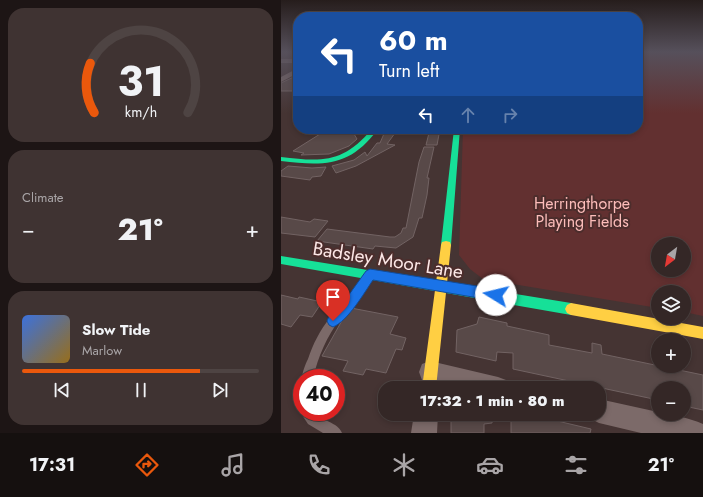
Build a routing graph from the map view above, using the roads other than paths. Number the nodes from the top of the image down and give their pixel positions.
1 (293, 73) edge
2 (281, 81) edge
3 (292, 82) dead end
4 (372, 134) edge
5 (457, 134) edge
6 (281, 159) edge
7 (281, 260) edge
8 (370, 274) junction
9 (442, 286) junction
10 (703, 333) edge
11 (309, 369) edge
12 (429, 380) edge
13 (606, 413) edge
14 (315, 421) edge
15 (425, 421) edge
16 (336, 433) edge
17 (423, 433) edge
18 (694, 433) edge

1 - 2 street
2 - 3 street
4 - 6 street
5 - 9 street
7 - 8 street, Badsley Moor Lane
8 - 9 street, Badsley Moor Lane
8 - 11 lane
9 - 10 street, Badsley Moor Lane
9 - 12 street
13 - 18 street
14 - 16 lane
15 - 17 street

